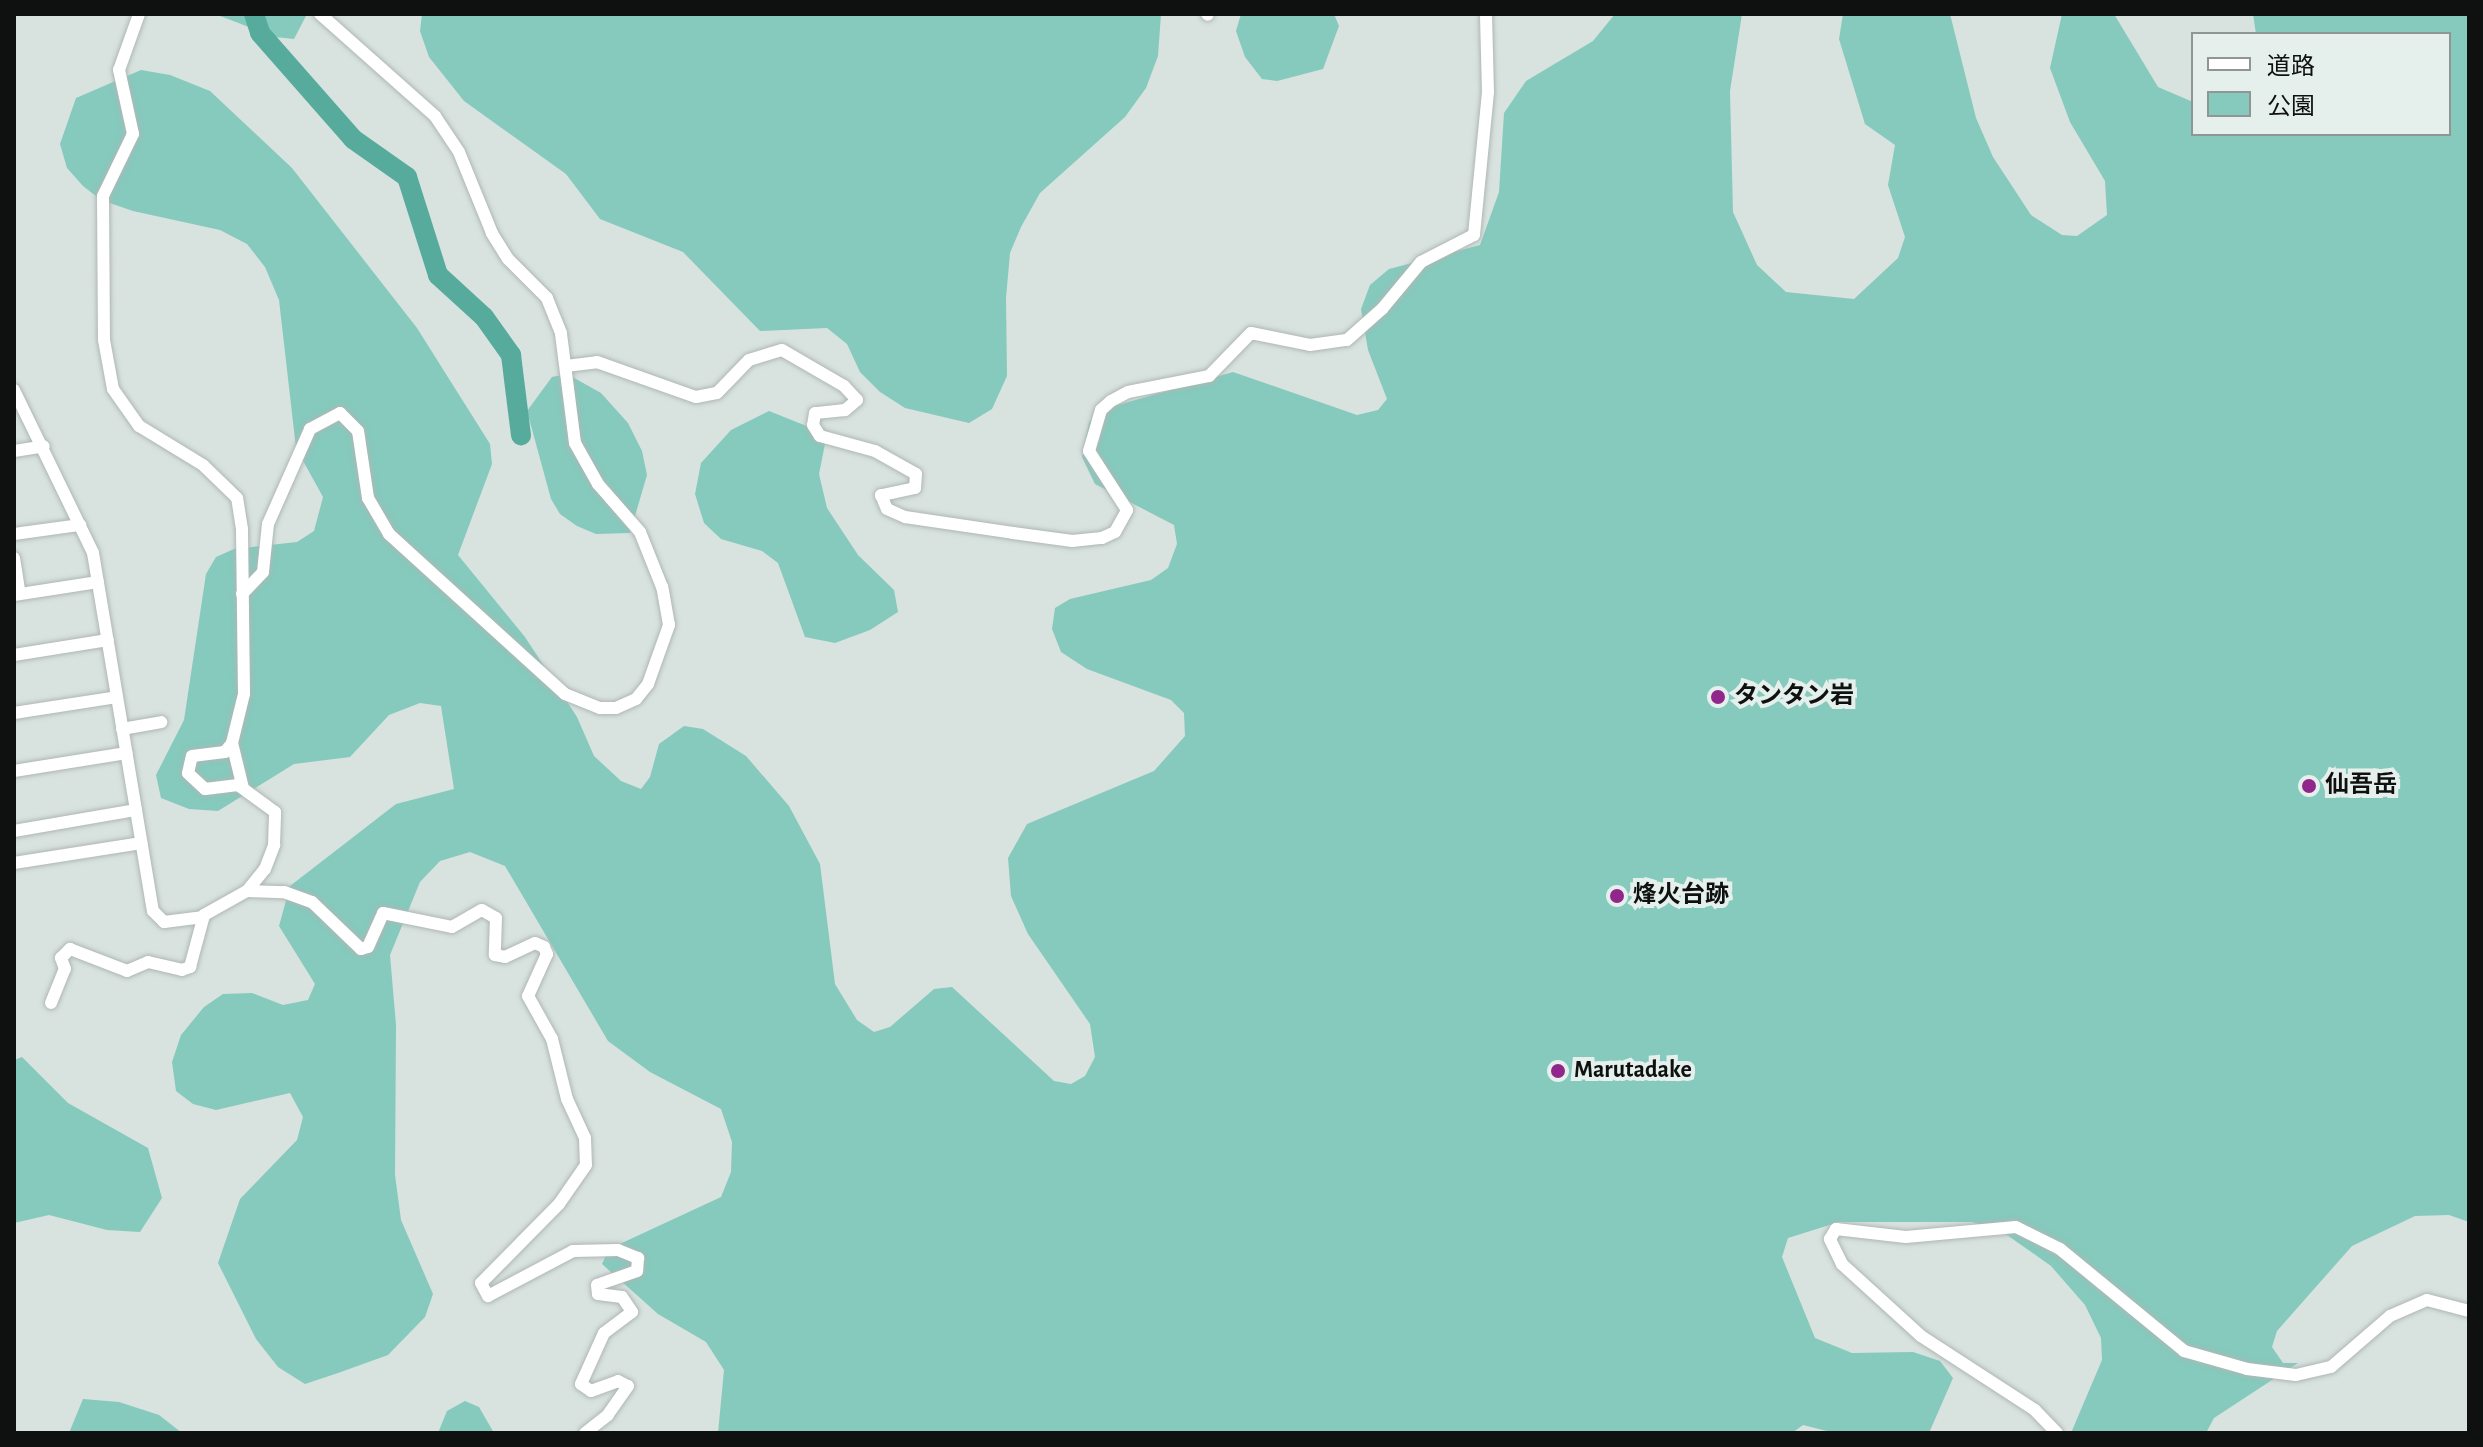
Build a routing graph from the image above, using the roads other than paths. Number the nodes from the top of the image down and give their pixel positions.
1 (139, 14) edge
2 (320, 14) edge
3 (1486, 14) edge
4 (566, 366) junction
5 (14, 390) edge
6 (44, 446) junction
7 (14, 451) edge
8 (80, 525) junction
9 (14, 534) edge
10 (14, 558) edge
11 (98, 582) junction
12 (242, 594) junction
13 (17, 595) edge
14 (108, 640) junction
15 (14, 655) edge
16 (117, 697) junction
17 (14, 713) edge
18 (161, 722) dead end
19 (122, 729) junction
20 (232, 743) junction
21 (127, 753) junction
22 (14, 771) edge
23 (243, 788) junction
24 (136, 810) junction
25 (14, 831) edge
26 (141, 843) junction
27 (14, 863) edge
28 (247, 891) junction
29 (204, 917) junction
30 (51, 1003) dead end
31 (2469, 1311) edge
32 (585, 1433) edge
33 (2057, 1433) edge

1 - 12 street
2 - 4 street
3 - 4 street
4 - 12 street
5 - 6 street
6 - 7 street
6 - 8 street
8 - 9 street
8 - 11 street
10 - 13 street
11 - 13 street
11 - 14 street
12 - 20 street
14 - 15 street
14 - 16 street
16 - 17 street
16 - 19 street
18 - 19 street
19 - 21 street
20 - 23 street
20 - 23 street
21 - 22 street
21 - 24 street
23 - 28 street
24 - 25 street
24 - 26 street
26 - 27 street
26 - 29 street
28 - 29 street
28 - 32 street
29 - 30 street
31 - 33 street

